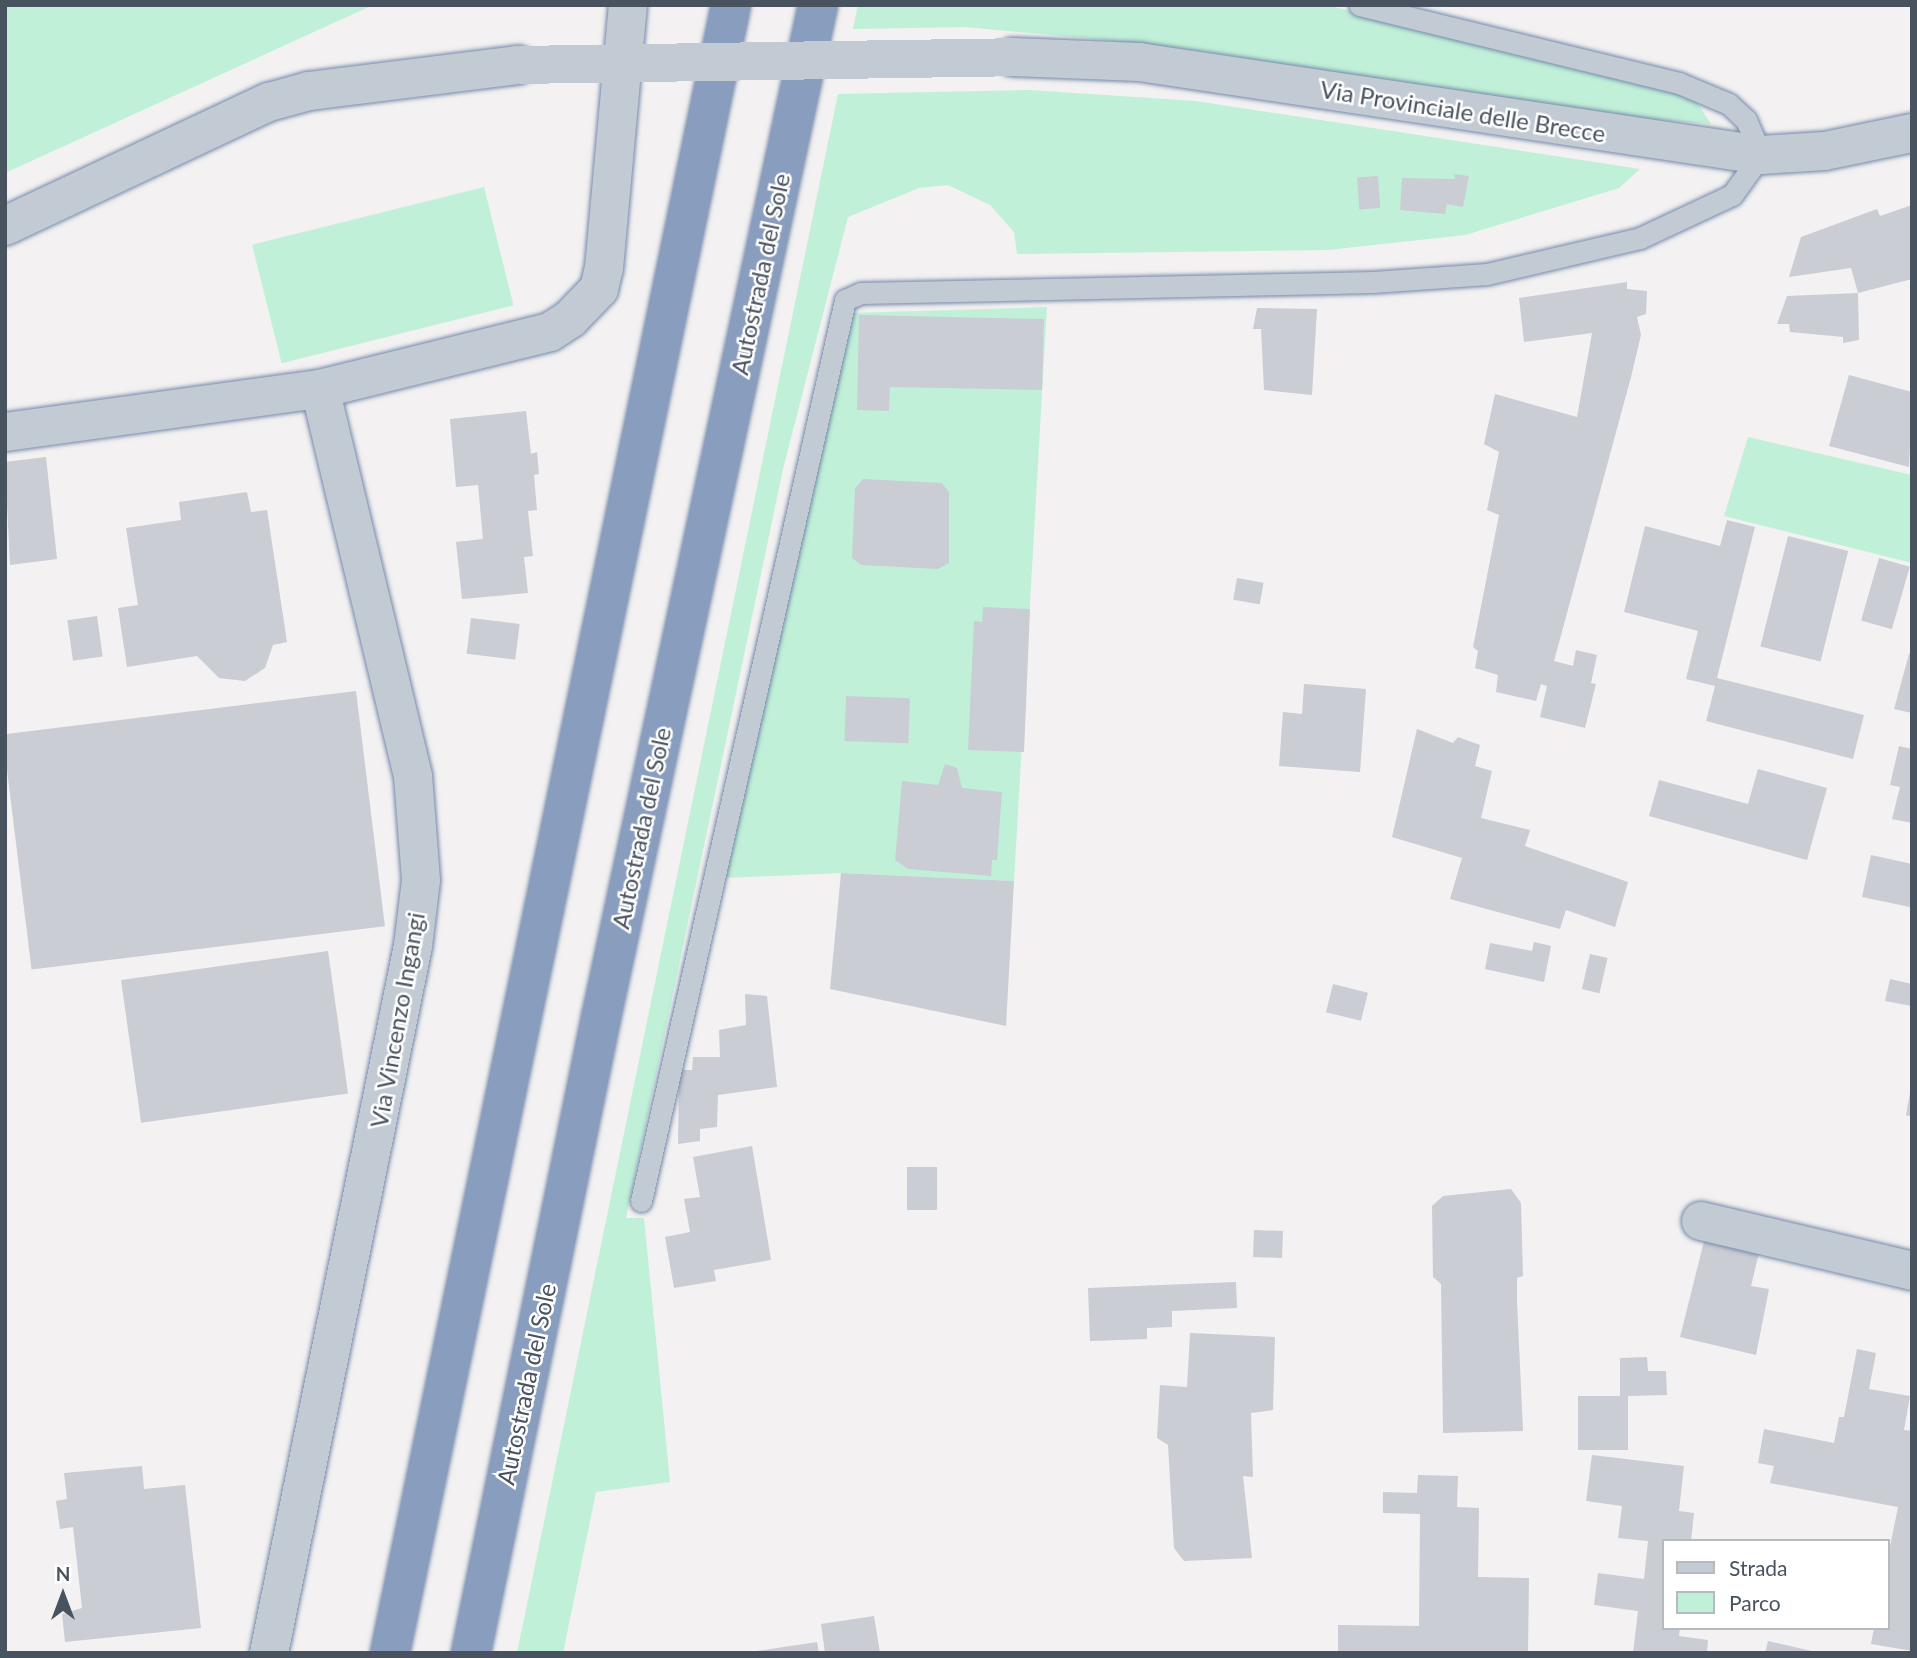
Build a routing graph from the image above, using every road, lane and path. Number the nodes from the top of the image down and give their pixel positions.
1 (628, 5) edge
2 (720, 5) edge
3 (731, 5) edge
4 (818, 5) edge
5 (1359, 5) edge
6 (1912, 133) edge
7 (1761, 155) junction
8 (695, 169) junction
9 (5, 226) edge
10 (320, 389) junction
11 (5, 432) edge
12 (641, 1201) dead end
13 (1701, 1221) dead end
14 (1912, 1271) edge
15 (269, 1653) edge
16 (390, 1653) edge
17 (471, 1653) edge

1 - 10 street
2 - 8 highway
3 - 8 highway
4 - 17 highway, Autostrada del Sole
5 - 7 lane
6 - 7 street, Via Provinciale delle Brecce
7 - 9 street, Via Provinciale delle Brecce, bridge
7 - 12 lane
8 - 16 highway
10 - 11 street
10 - 15 street, Via Vincenzo Ingangi
13 - 14 street

